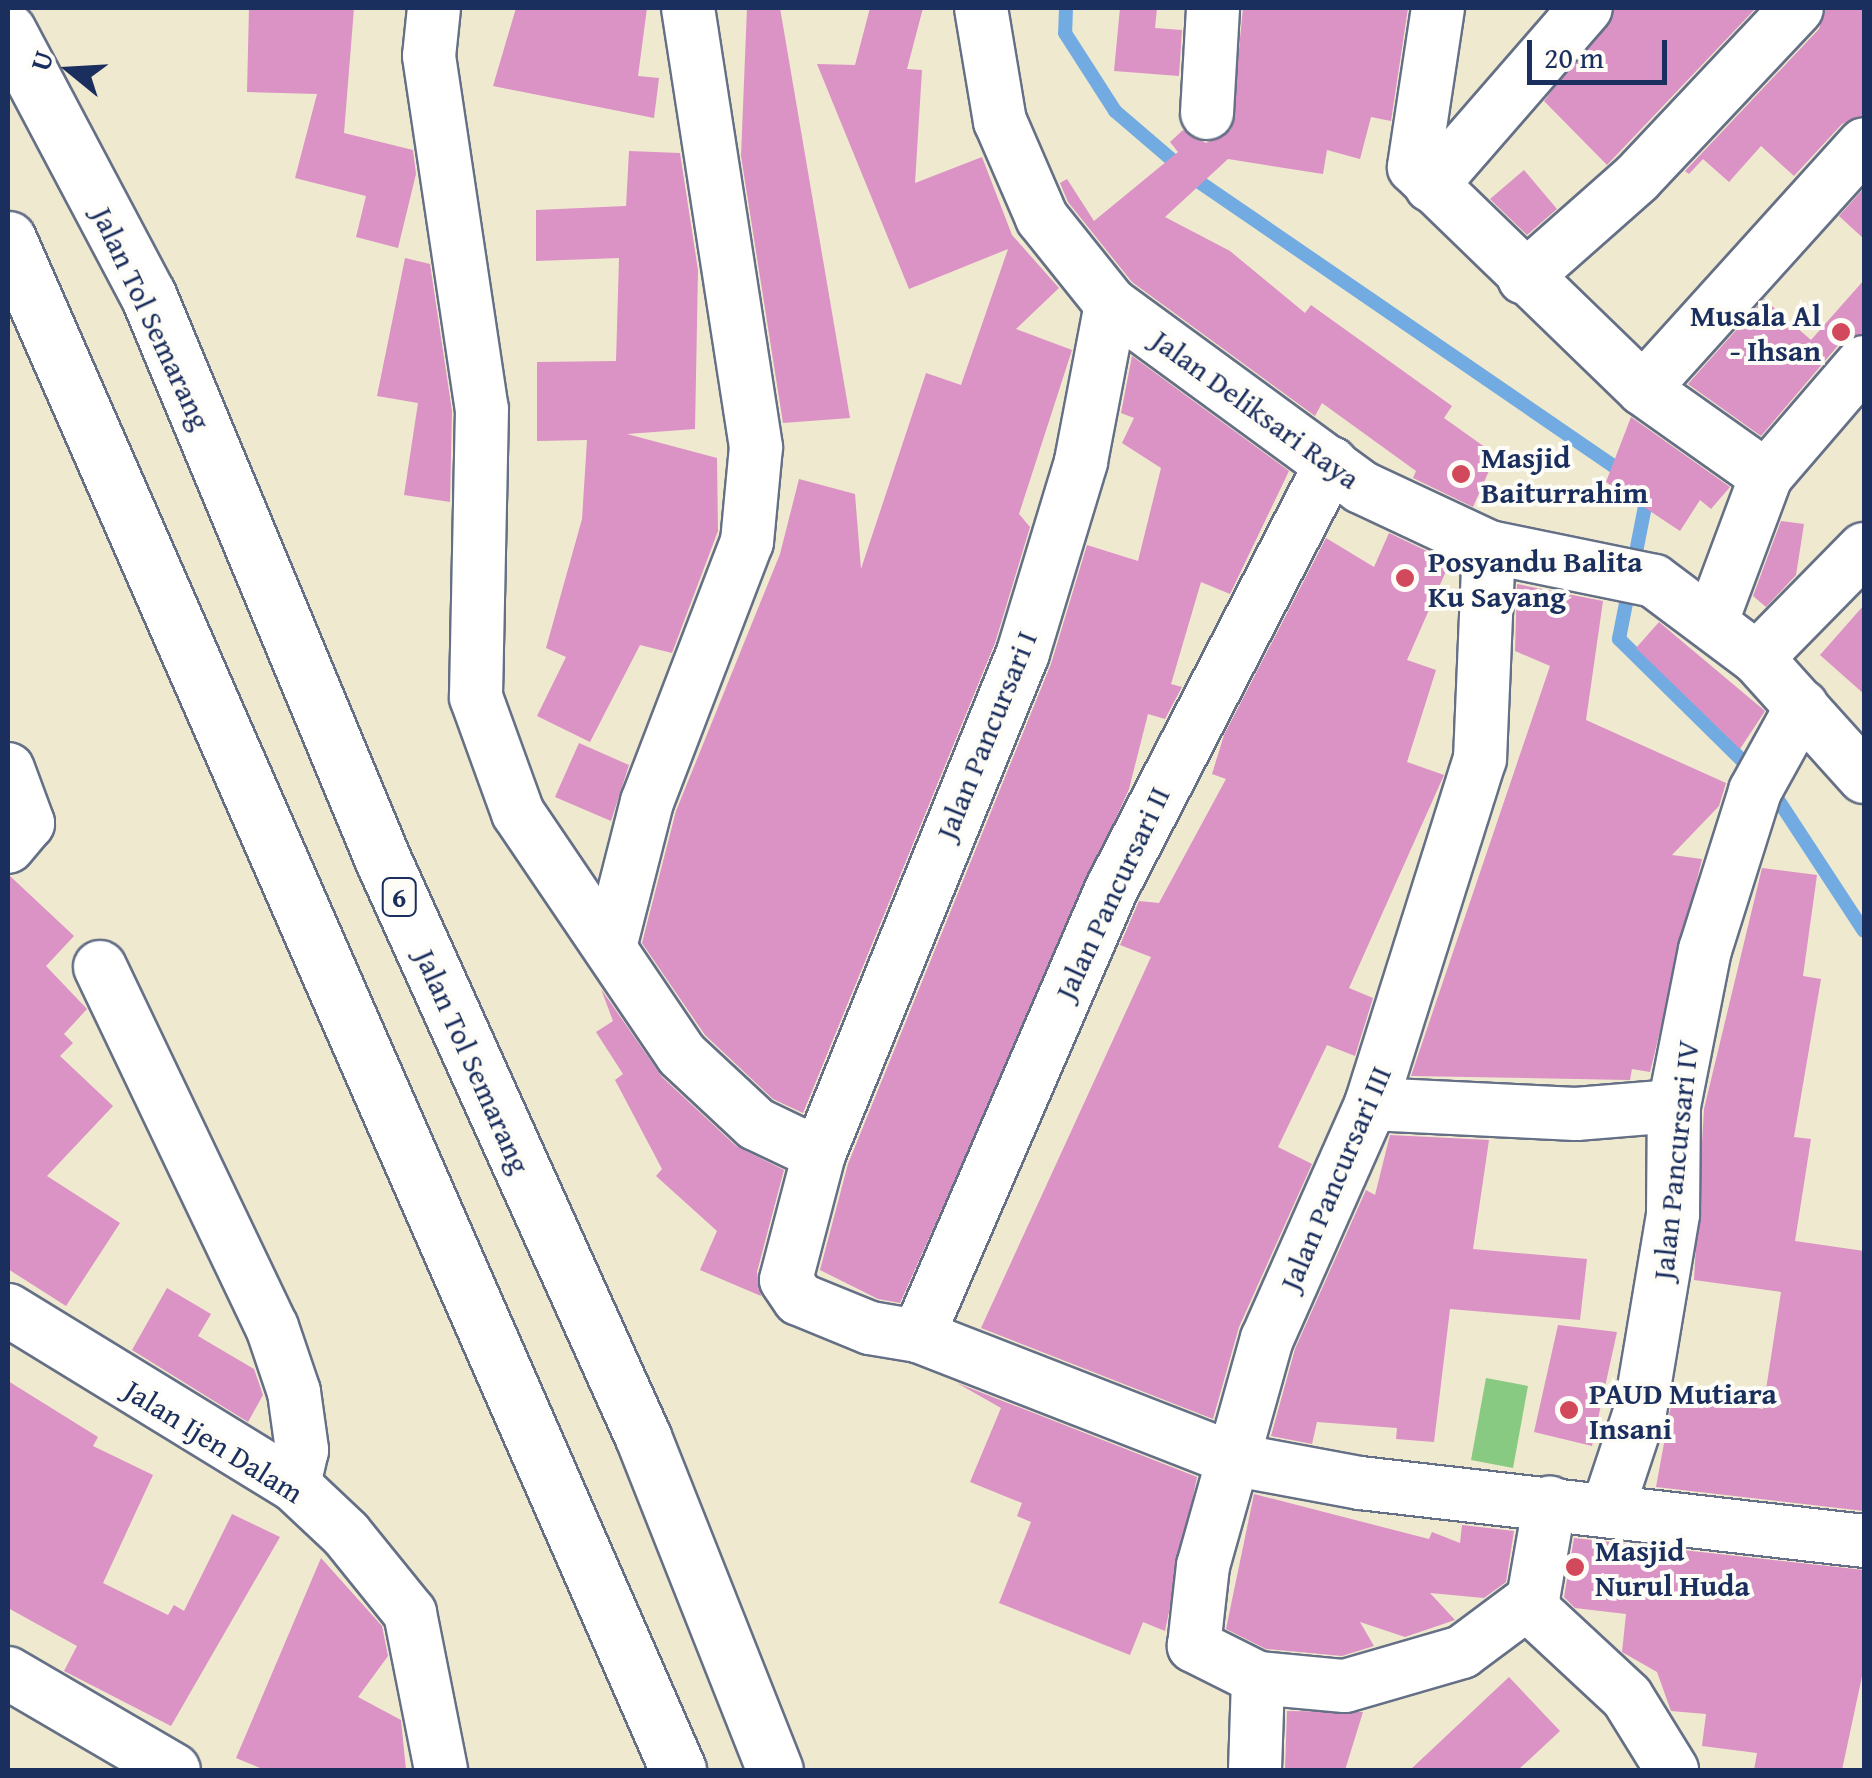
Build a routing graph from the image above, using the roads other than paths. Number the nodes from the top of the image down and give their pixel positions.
1 (434, 8) edge
2 (688, 8) edge
3 (980, 8) edge
4 (1213, 8) edge
5 (1438, 8) edge
6 (1797, 8) edge
7 (1567, 17) edge
8 (8, 31) edge
9 (1207, 114) dead end
10 (1864, 144) edge
11 (1431, 186) junction
12 (8, 240) edge
13 (1524, 278) junction
14 (1110, 304) junction
15 (1864, 362) edge
16 (1643, 388) junction
17 (1331, 464) junction
18 (1766, 476) junction
19 (1489, 547) junction
20 (1864, 549) edge
21 (1712, 618) junction
22 (1758, 658) junction
23 (1802, 706) junction
24 (8, 769) edge
25 (1864, 777) edge
26 (8, 847) edge
27 (611, 943) junction
28 (100, 968) dead end
29 (1371, 1104) junction
30 (1674, 1106) junction
31 (819, 1154) junction
32 (8, 1310) edge
33 (918, 1336) junction
34 (1236, 1460) junction
35 (294, 1485) junction
36 (1550, 1502) junction
37 (1608, 1508) junction
38 (1864, 1540) edge
39 (1528, 1605) junction
40 (8, 1673) edge
41 (1258, 1678) junction
42 (174, 1770) edge
43 (440, 1770) edge
44 (678, 1770) edge
45 (776, 1770) edge
46 (1255, 1770) edge
47 (1672, 1770) edge

1 - 27 street
2 - 27 street
3 - 14 street, Jalan Deliksari Raya
4 - 9 street
5 - 11 street
6 - 13 street
7 - 11 street
8 - 45 highway, Jalan Tol Semarang / 6
10 - 16 street
11 - 13 street
12 - 44 highway
13 - 16 street
14 - 17 street, Jalan Deliksari Raya
14 - 31 street, Jalan Pancursari I
15 - 18 street
16 - 18 street
17 - 19 street, Jalan Deliksari Raya
17 - 33 street, Jalan Pancursari II
18 - 21 street
19 - 21 street, Jalan Deliksari Raya
19 - 29 street, Jalan Pancursari III
20 - 22 street
21 - 22 street, Jalan Deliksari Raya
22 - 23 street, Jalan Deliksari Raya
23 - 25 street, Jalan Deliksari Raya
23 - 30 street, Jalan Pancursari IV
24 - 26 street
27 - 31 street
28 - 35 street
29 - 30 street
29 - 34 street, Jalan Pancursari III
30 - 37 street, Jalan Pancursari IV
31 - 33 street, Jalan Pancursari I
32 - 35 street, Jalan Ijen Dalam
33 - 34 street, Jalan Pancursari I
34 - 36 street, Jalan Pancursari I
34 - 41 street, Jalan Pancursari III
35 - 43 street, Jalan Ijen Dalam
36 - 37 street, Jalan Pancursari I
36 - 39 street
37 - 38 street, Jalan Pancursari I
39 - 41 street, Jalan Pancursari III
39 - 47 street
40 - 42 street
41 - 46 street

